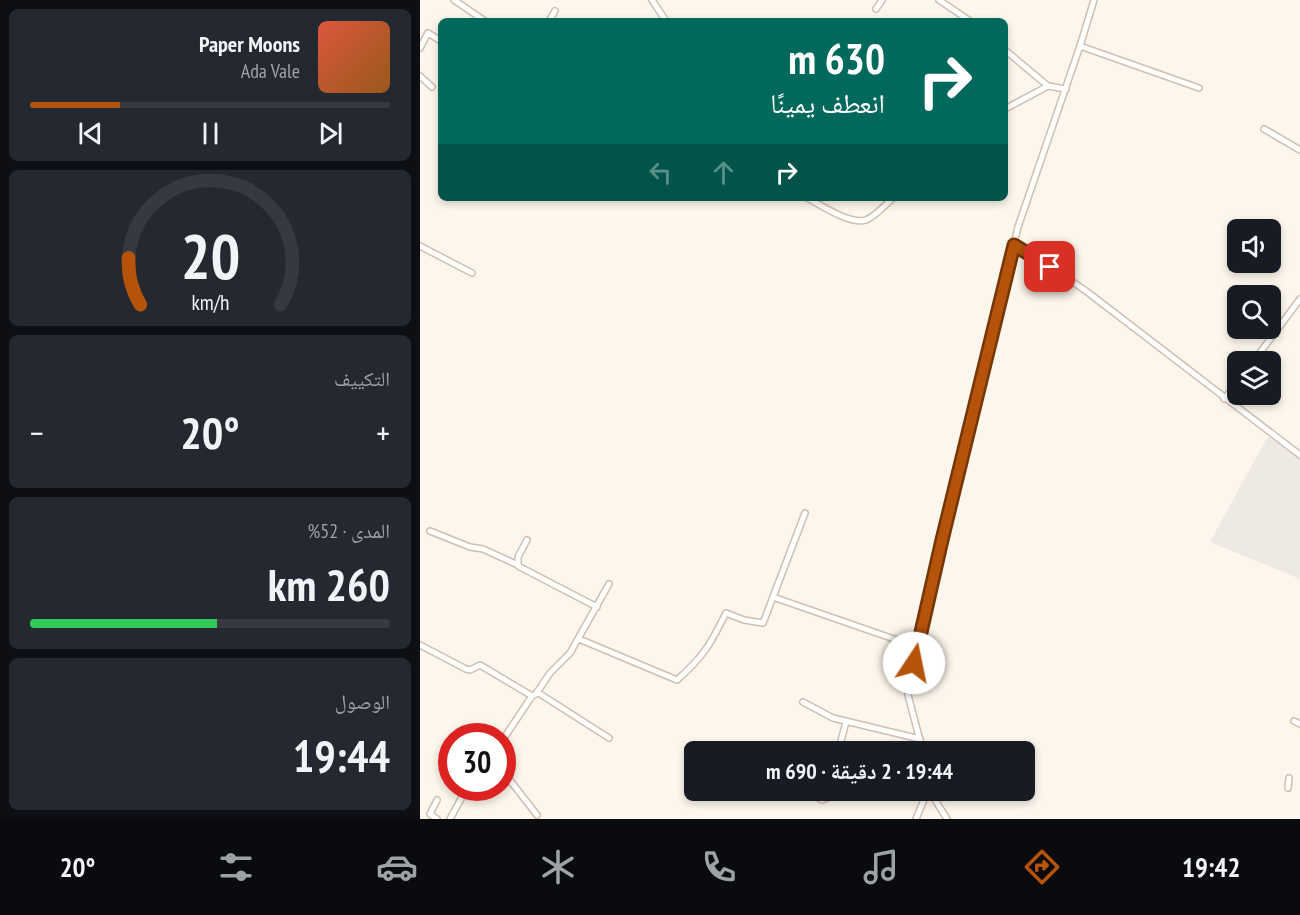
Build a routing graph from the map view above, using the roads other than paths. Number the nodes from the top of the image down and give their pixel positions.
1 (454, 0) edge
2 (652, 0) edge
3 (882, 0) edge
4 (939, 0) edge
5 (1094, 0) edge
6 (876, 9) dead end
7 (555, 11) dead end
8 (481, 18) edge
9 (551, 18) edge
10 (664, 18) edge
11 (966, 18) edge
12 (438, 39) edge
13 (1080, 46) junction
14 (420, 48) edge
15 (1008, 53) edge
16 (420, 76) edge
17 (1048, 86) junction
18 (432, 87) dead end
19 (1066, 88) junction
20 (1199, 88) dead end
21 (1008, 107) edge
22 (1264, 129) dead end
23 (1300, 150) edge
24 (813, 201) edge
25 (890, 201) edge
26 (1014, 245) junction
27 (420, 246) edge
28 (472, 273) dead end
29 (1300, 299) edge
30 (1261, 351) edge
31 (1227, 395) edge
32 (1224, 399) junction
33 (1300, 455) edge
34 (804, 513) dead end
35 (430, 531) dead end
36 (527, 540) dead end
37 (518, 565) junction
38 (609, 584) dead end
39 (772, 597) junction
40 (597, 607) junction
41 (579, 639) junction
42 (420, 645) edge
43 (916, 647) junction
44 (534, 694) junction
45 (802, 702) dead end
46 (846, 722) junction
47 (514, 723) edge
48 (609, 738) dead end
49 (920, 740) joint
50 (841, 741) edge
51 (1289, 778) dead end
52 (516, 788) edge
53 (1288, 788) dead end
54 (436, 800) dead end
55 (460, 801) edge
56 (924, 801) edge
57 (936, 801) edge
58 (537, 815) dead end
59 (437, 819) edge
60 (450, 819) edge
61 (916, 819) edge
62 (947, 819) edge

1 - 8 street
2 - 10 street
3 - 6 street
4 - 11 street
5 - 13 street
7 - 9 street
12 - 14 street
13 - 19 street
13 - 20 street
15 - 17 street
16 - 18 street
17 - 19 street
17 - 21 street
19 - 26 street
22 - 23 street
24 - 25 street
26 - 32 street
26 - 43 street
27 - 28 street
29 - 30 street
31 - 32 street
32 - 33 street
34 - 39 street
35 - 37 street
36 - 37 street
37 - 40 street
38 - 40 street
39 - 41 street
39 - 43 street
40 - 41 street
41 - 44 street
42 - 44 street
43 - 49 street
44 - 47 street
44 - 48 street
45 - 46 street
46 - 49 street
46 - 50 street
51 - 53 street
52 - 58 street
54 - 59 street
55 - 60 street
56 - 61 street
57 - 62 street

